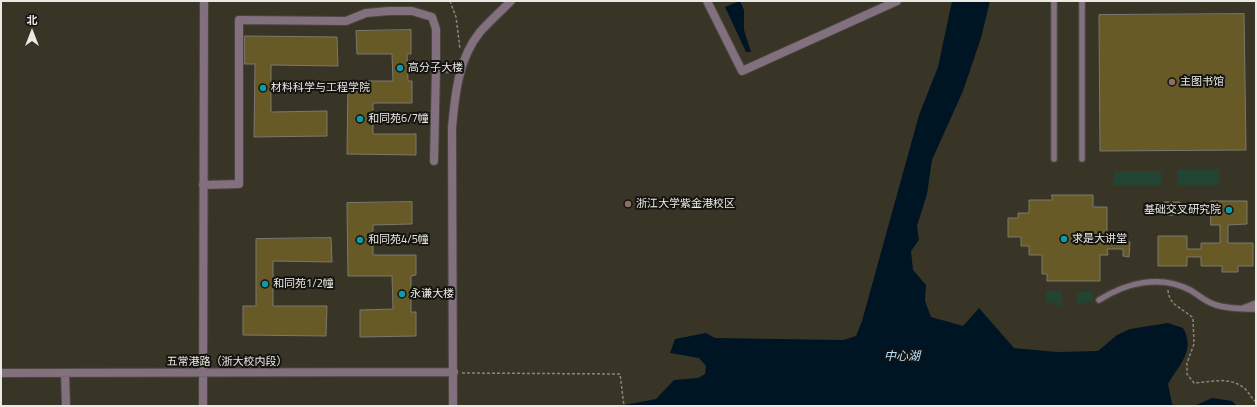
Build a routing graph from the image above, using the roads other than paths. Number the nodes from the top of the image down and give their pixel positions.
1 (204, 1) edge
2 (511, 1) edge
3 (707, 1) edge
4 (897, 1) edge
5 (1054, 1) edge
6 (1082, 1) edge
7 (436, 68) junction
8 (460, 70) junction
9 (1054, 159) dead end
10 (1082, 159) dead end
11 (434, 161) dead end
12 (203, 185) junction
13 (1099, 300) dead end
14 (1256, 303) edge
15 (1241, 309) junction
16 (1256, 310) edge
17 (1, 372) edge
18 (454, 372) junction
19 (65, 373) junction
20 (202, 373) junction
21 (202, 405) edge
22 (66, 406) edge
23 (453, 406) edge

1 - 12 street
2 - 8 street
3 - 4 street
5 - 9 lane
6 - 10 lane
7 - 8 street
7 - 11 street
7 - 12 street
8 - 18 street
12 - 20 street
13 - 15 lane
14 - 15 lane
15 - 16 lane
17 - 19 street, 五常港路（浙大校内段）
18 - 20 street, 五常港路（浙大校内段）
18 - 23 street
19 - 20 street, 五常港路（浙大校内段）
19 - 22 street
20 - 21 street

